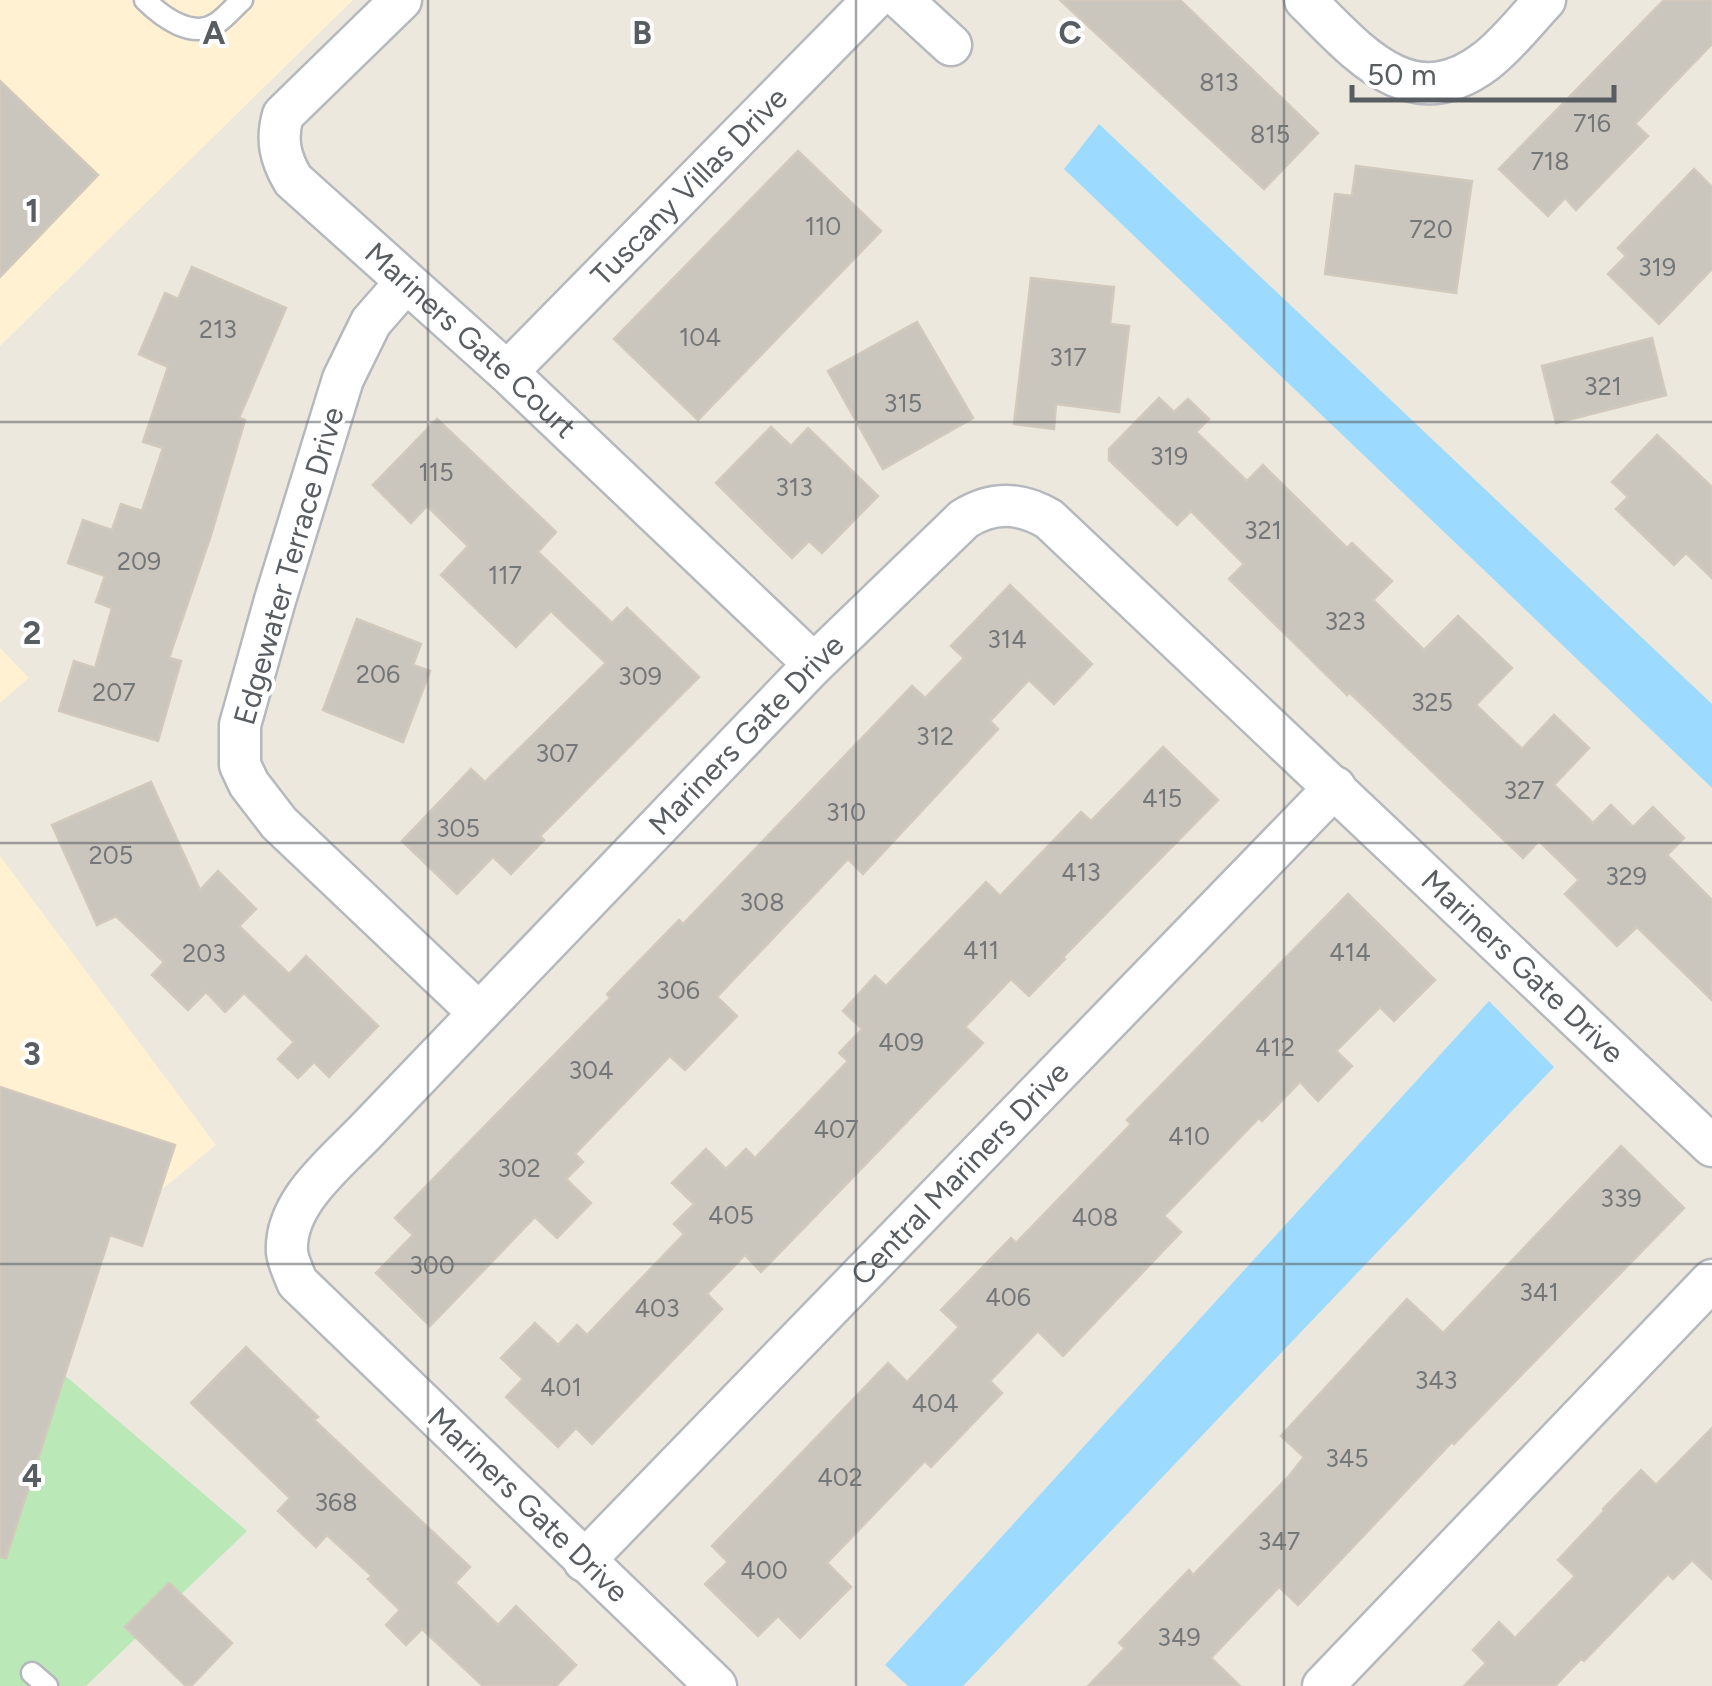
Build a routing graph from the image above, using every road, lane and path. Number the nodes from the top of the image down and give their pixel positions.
1 (145, 0) edge
2 (242, 0) edge
3 (401, 0) edge
4 (873, 0) edge
5 (902, 0) edge
6 (1304, 0) edge
7 (1545, 0) edge
8 (952, 45) dead end
9 (406, 282) junction
10 (506, 372) junction
11 (814, 664) junction
12 (1335, 787) junction
13 (479, 1013) junction
14 (1712, 1146) edge
15 (1712, 1280) edge
16 (584, 1561) junction
17 (716, 1686) edge
18 (1323, 1686) edge

1 - 2 lane
3 - 9 street, Mariners Gate Court
4 - 10 street, Tuscany Villas Drive
5 - 8 street
6 - 7 street
9 - 10 street, Mariners Gate Court
9 - 13 street, Edgewater Terrace Drive
10 - 11 street, Mariners Gate Court
11 - 12 street, Mariners Gate Drive
11 - 13 street, Mariners Gate Drive
12 - 14 street, Mariners Gate Drive
12 - 16 street, Central Mariners Drive
13 - 16 street, Mariners Gate Drive
15 - 18 street
16 - 17 street, Mariners Gate Drive

